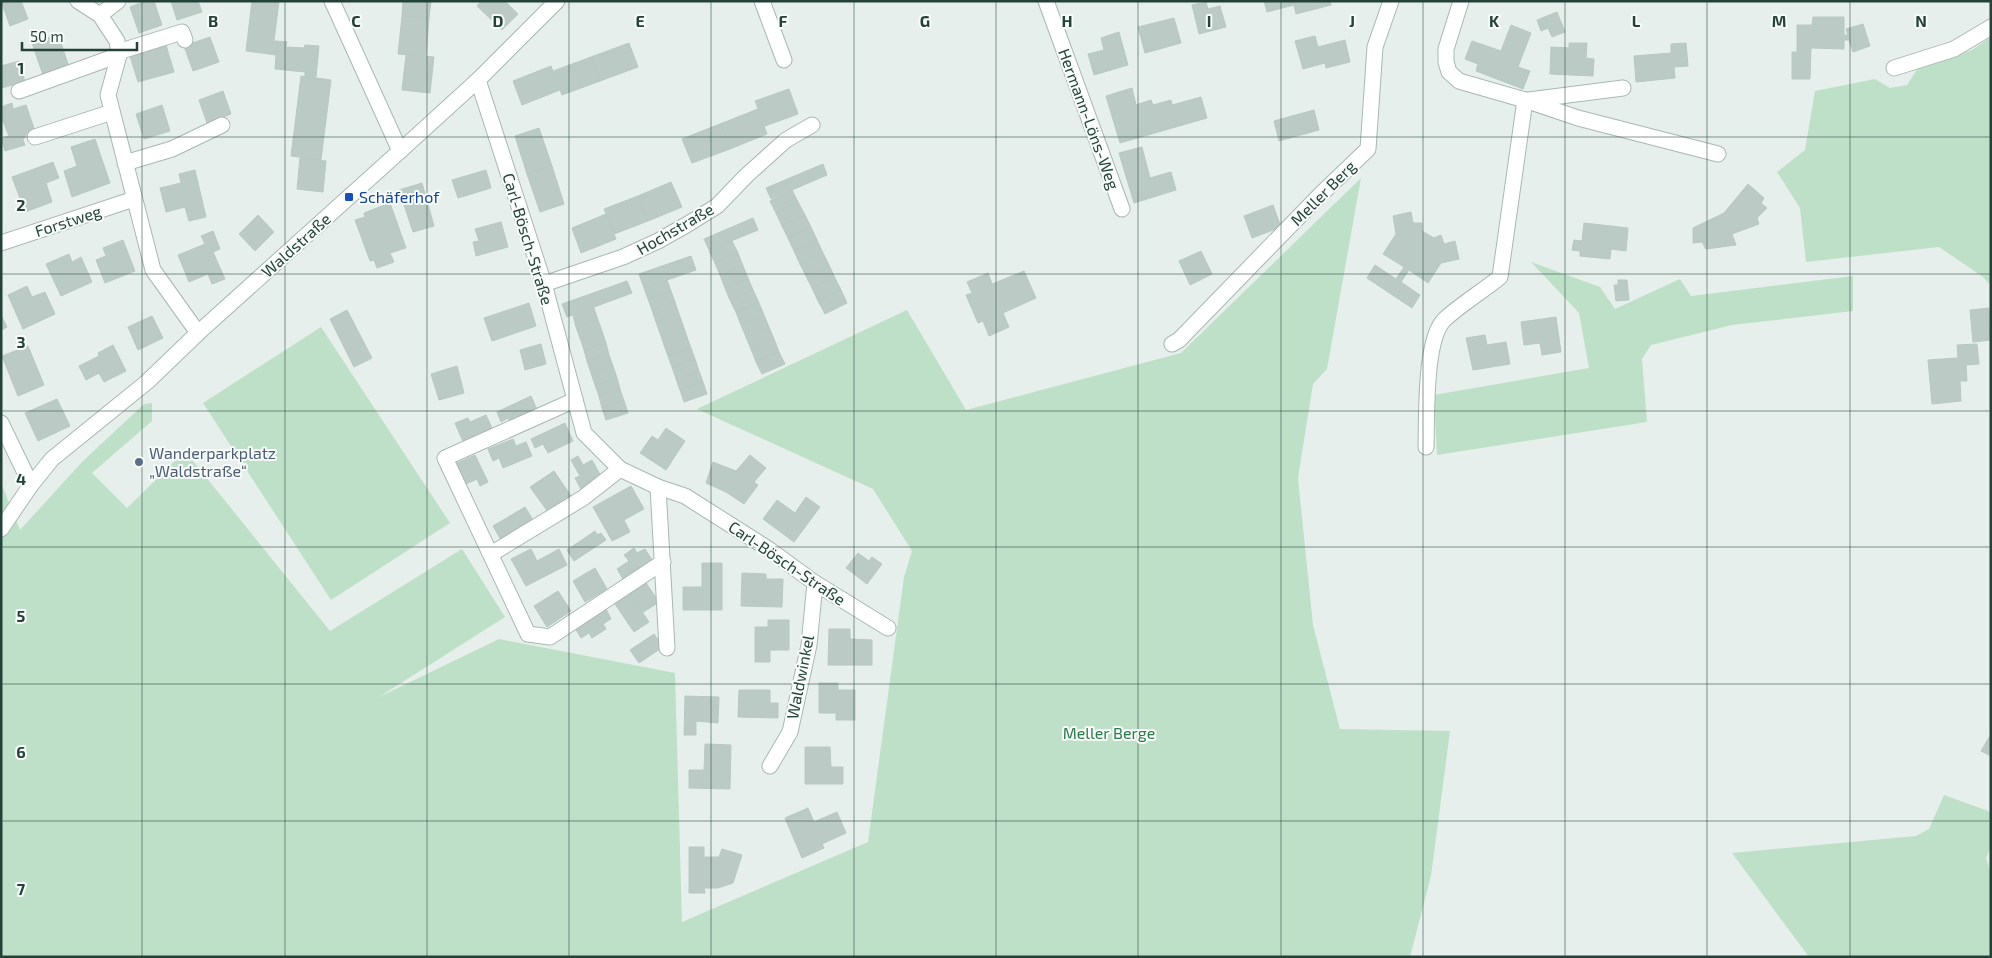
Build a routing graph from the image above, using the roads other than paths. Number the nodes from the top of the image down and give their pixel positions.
1 (78, 1) edge
2 (118, 1) edge
3 (332, 1) edge
4 (557, 1) edge
5 (762, 1) edge
6 (1046, 1) edge
7 (1391, 1) edge
8 (1461, 1) edge
9 (100, 15) junction
10 (1991, 27) edge
11 (185, 40) dead end
12 (119, 54) junction
13 (784, 60) dead end
14 (1894, 68) dead end
15 (478, 80) junction
16 (1623, 88) dead end
17 (19, 91) dead end
18 (1525, 100) junction
19 (112, 112) junction
20 (222, 125) dead end
21 (812, 125) dead end
22 (35, 137) dead end
23 (400, 151) junction
24 (1718, 154) dead end
25 (125, 163) junction
26 (134, 200) junction
27 (1122, 209) dead end
28 (1, 243) edge
29 (544, 284) junction
30 (198, 333) junction
31 (1172, 344) dead end
32 (575, 400) junction
33 (1, 424) edge
34 (1426, 447) dead end
35 (620, 469) junction
36 (31, 485) junction
37 (658, 487) junction
38 (1, 529) edge
39 (491, 554) junction
40 (663, 562) junction
41 (815, 583) junction
42 (888, 628) dead end
43 (667, 648) dead end
44 (770, 766) dead end

1 - 9 street
2 - 9 street
3 - 23 street
4 - 15 street, Waldstraße
5 - 13 street
6 - 27 street, Hermann-Löns-Weg
7 - 31 street, Meller Berg
8 - 18 street
9 - 12 street
10 - 14 street
11 - 12 street
12 - 17 street
12 - 19 street
15 - 23 street, Waldstraße
15 - 29 street, Carl-Bösch-Straße
16 - 18 street
18 - 24 street
18 - 34 street
19 - 22 street
19 - 25 street
20 - 25 street
21 - 29 street, Hochstraße
23 - 30 street, Waldstraße
25 - 26 street
26 - 28 street, Forstweg
26 - 30 street
29 - 32 street, Carl-Bösch-Straße
30 - 36 street, Waldstraße
32 - 35 street, Carl-Bösch-Straße
32 - 39 street
33 - 36 street
35 - 37 street, Carl-Bösch-Straße
35 - 39 street
36 - 38 street, Waldstraße
37 - 40 street
37 - 41 street, Carl-Bösch-Straße
39 - 40 street
40 - 43 street
41 - 42 street, Carl-Bösch-Straße
41 - 44 street, Waldwinkel

